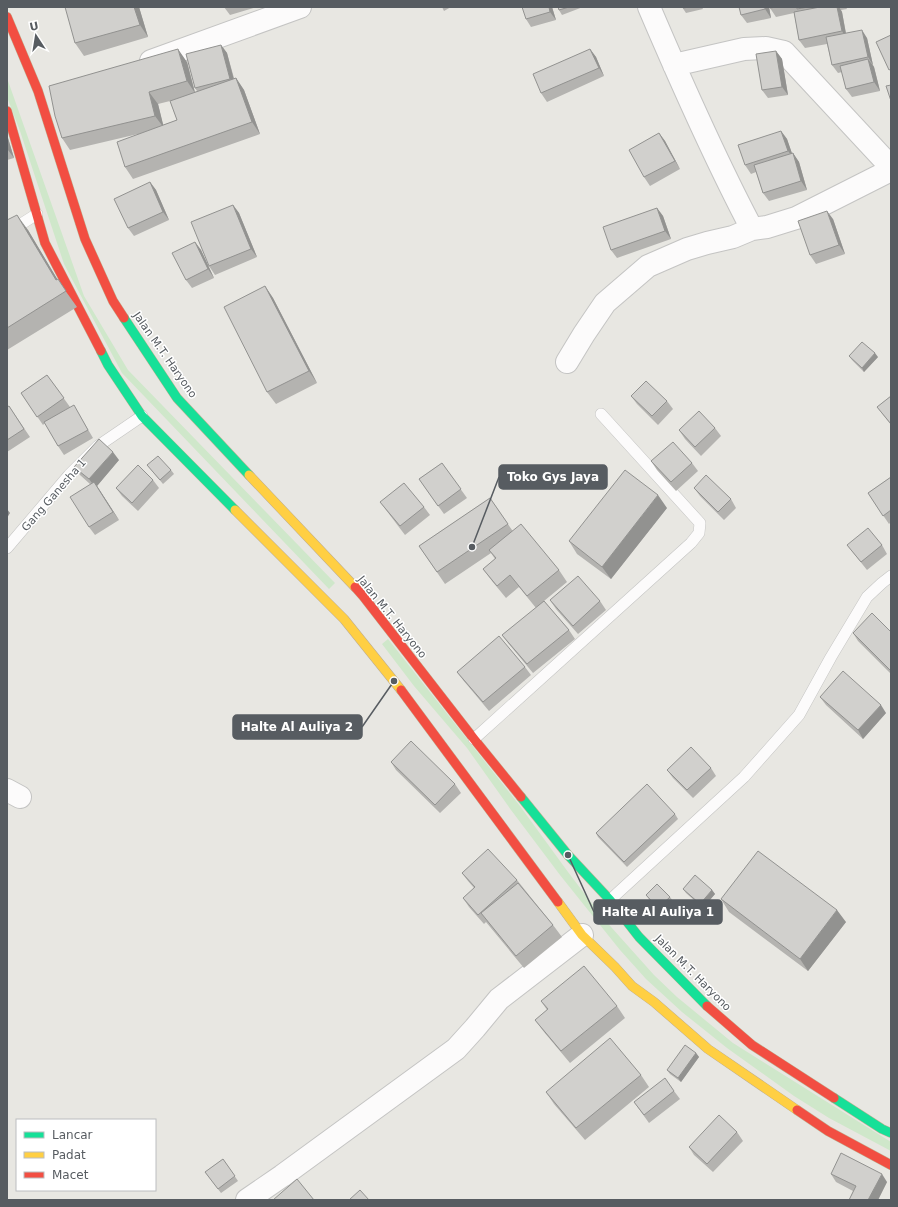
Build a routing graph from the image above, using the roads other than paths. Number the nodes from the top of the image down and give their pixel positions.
1 (300, 7) edge
2 (649, 7) edge
3 (7, 17) edge
4 (674, 66) junction
5 (135, 67) edge
6 (61, 94) edge
7 (40, 99) junction
8 (7, 111) edge
9 (891, 169) edge
10 (37, 214) junction
11 (752, 229) junction
12 (7, 233) edge
13 (567, 362) dead end
14 (601, 414) dead end
15 (142, 416) junction
16 (7, 548) edge
17 (891, 576) edge
18 (474, 740) junction
19 (610, 900) junction
20 (582, 935) junction
21 (891, 1133) edge
22 (891, 1166) edge
23 (247, 1200) edge

1 - 5 street
2 - 4 street
3 - 7 highway, Jalan M.T. Haryono
4 - 9 street
4 - 11 street
6 - 7 street
7 - 18 highway, Jalan M.T. Haryono
8 - 10 highway
9 - 11 street
10 - 12 lane
10 - 15 highway
11 - 13 street
14 - 18 lane
15 - 16 lane, Gang Ganesha 1
15 - 20 highway
17 - 19 lane
18 - 19 highway, Jalan M.T. Haryono
19 - 21 highway, Jalan M.T. Haryono
20 - 22 highway
20 - 23 street

